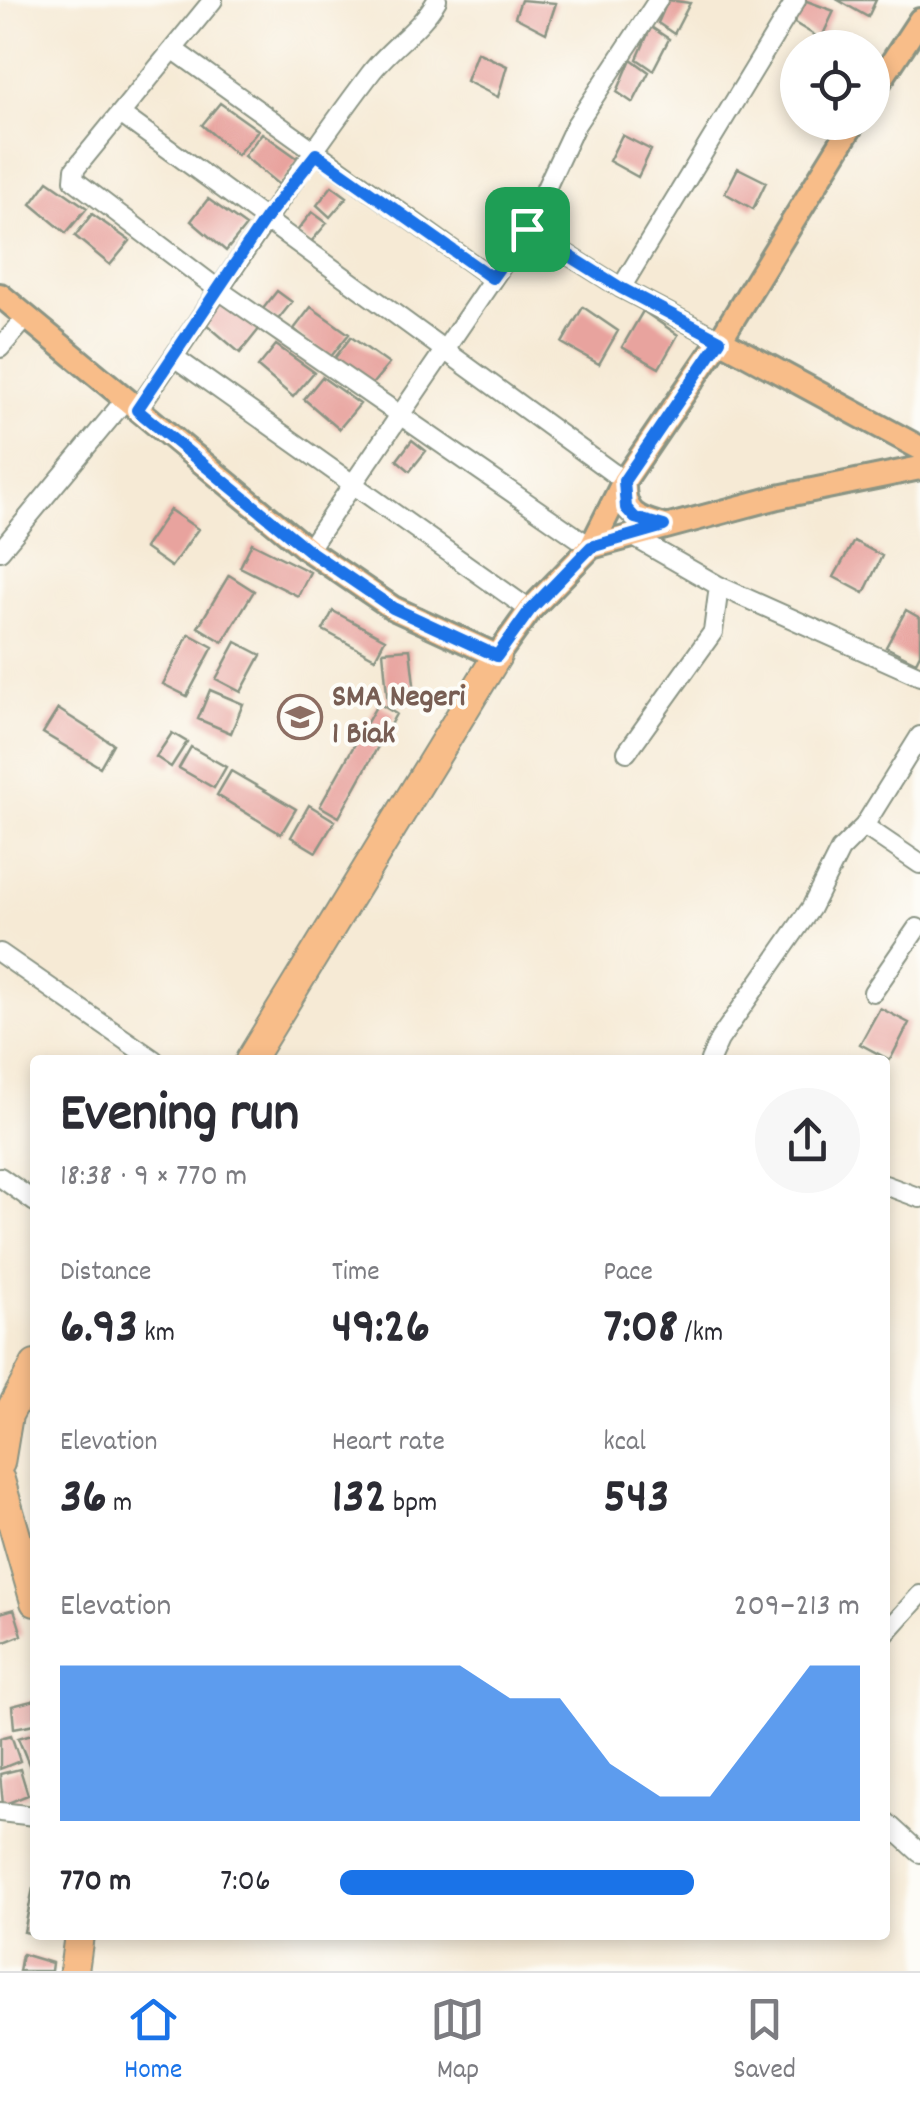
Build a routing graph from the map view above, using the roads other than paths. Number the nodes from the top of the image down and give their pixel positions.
1 (213, 0) edge
2 (437, 0) edge
3 (658, 0) edge
4 (796, 0) edge
5 (920, 20) edge
6 (174, 50) junction
7 (890, 66) edge
8 (122, 115) junction
9 (843, 140) edge
10 (316, 154) junction
11 (265, 219) junction
12 (527, 229) junction
13 (492, 278) junction
14 (621, 288) junction
15 (219, 290) junction
16 (0, 295) edge
17 (27, 317) junction
18 (720, 340) junction
19 (0, 348) edge
20 (446, 349) junction
21 (174, 357) junction
22 (131, 405) junction
23 (399, 417) junction
24 (920, 448) edge
25 (920, 468) edge
26 (624, 481) junction
27 (356, 484) junction
28 (664, 526) junction
29 (632, 536) junction
30 (591, 547) junction
31 (308, 550) junction
32 (0, 551) edge
33 (719, 586) junction
34 (530, 610) junction
35 (497, 656) junction
36 (920, 676) edge
37 (920, 736) edge
38 (626, 752) dead end
39 (864, 826) junction
40 (920, 864) edge
41 (920, 907) edge
42 (918, 929) edge
43 (0, 953) edge
44 (874, 992) dead end
45 (147, 1055) edge
46 (253, 1055) edge
47 (712, 1055) edge
48 (0, 1176) edge
49 (890, 1187) edge
50 (30, 1198) edge
51 (920, 1198) edge
52 (30, 1374) edge
53 (0, 1464) edge
54 (0, 1480) edge
55 (30, 1585) edge
56 (920, 1595) edge
57 (890, 1628) edge
58 (0, 1812) edge
59 (30, 1815) edge
60 (890, 1826) edge
61 (920, 1853) edge
62 (79, 1940) edge
63 (74, 1971) edge

1 - 6 street
2 - 10 street
3 - 12 street
4 - 14 street
5 - 7 main road
6 - 8 street
6 - 10 street
8 - 11 street
8 - 15 street
9 - 18 main road
10 - 11 street
10 - 13 street
11 - 15 street
11 - 20 street
12 - 13 street
12 - 14 street
13 - 20 street
14 - 18 street
15 - 21 street
15 - 23 street
16 - 17 main road
17 - 19 street
17 - 22 main road
18 - 24 main road
18 - 26 main road
20 - 23 street
20 - 26 street
21 - 22 street
21 - 27 street
22 - 31 main road
22 - 32 street
23 - 27 street
23 - 30 street
25 - 28 main road
26 - 28 main road
26 - 30 main road
27 - 31 street
27 - 34 street
28 - 29 main road
29 - 30 main road
29 - 33 street
30 - 34 main road
31 - 35 main road
33 - 36 street
33 - 38 street
34 - 35 main road
35 - 46 highway
37 - 39 street
39 - 40 street
39 - 47 street
41 - 42 street
42 - 44 street
43 - 45 street
48 - 50 street
49 - 51 street
52 - 53 highway
54 - 55 highway
56 - 57 street
58 - 59 street
60 - 61 street
62 - 63 highway

